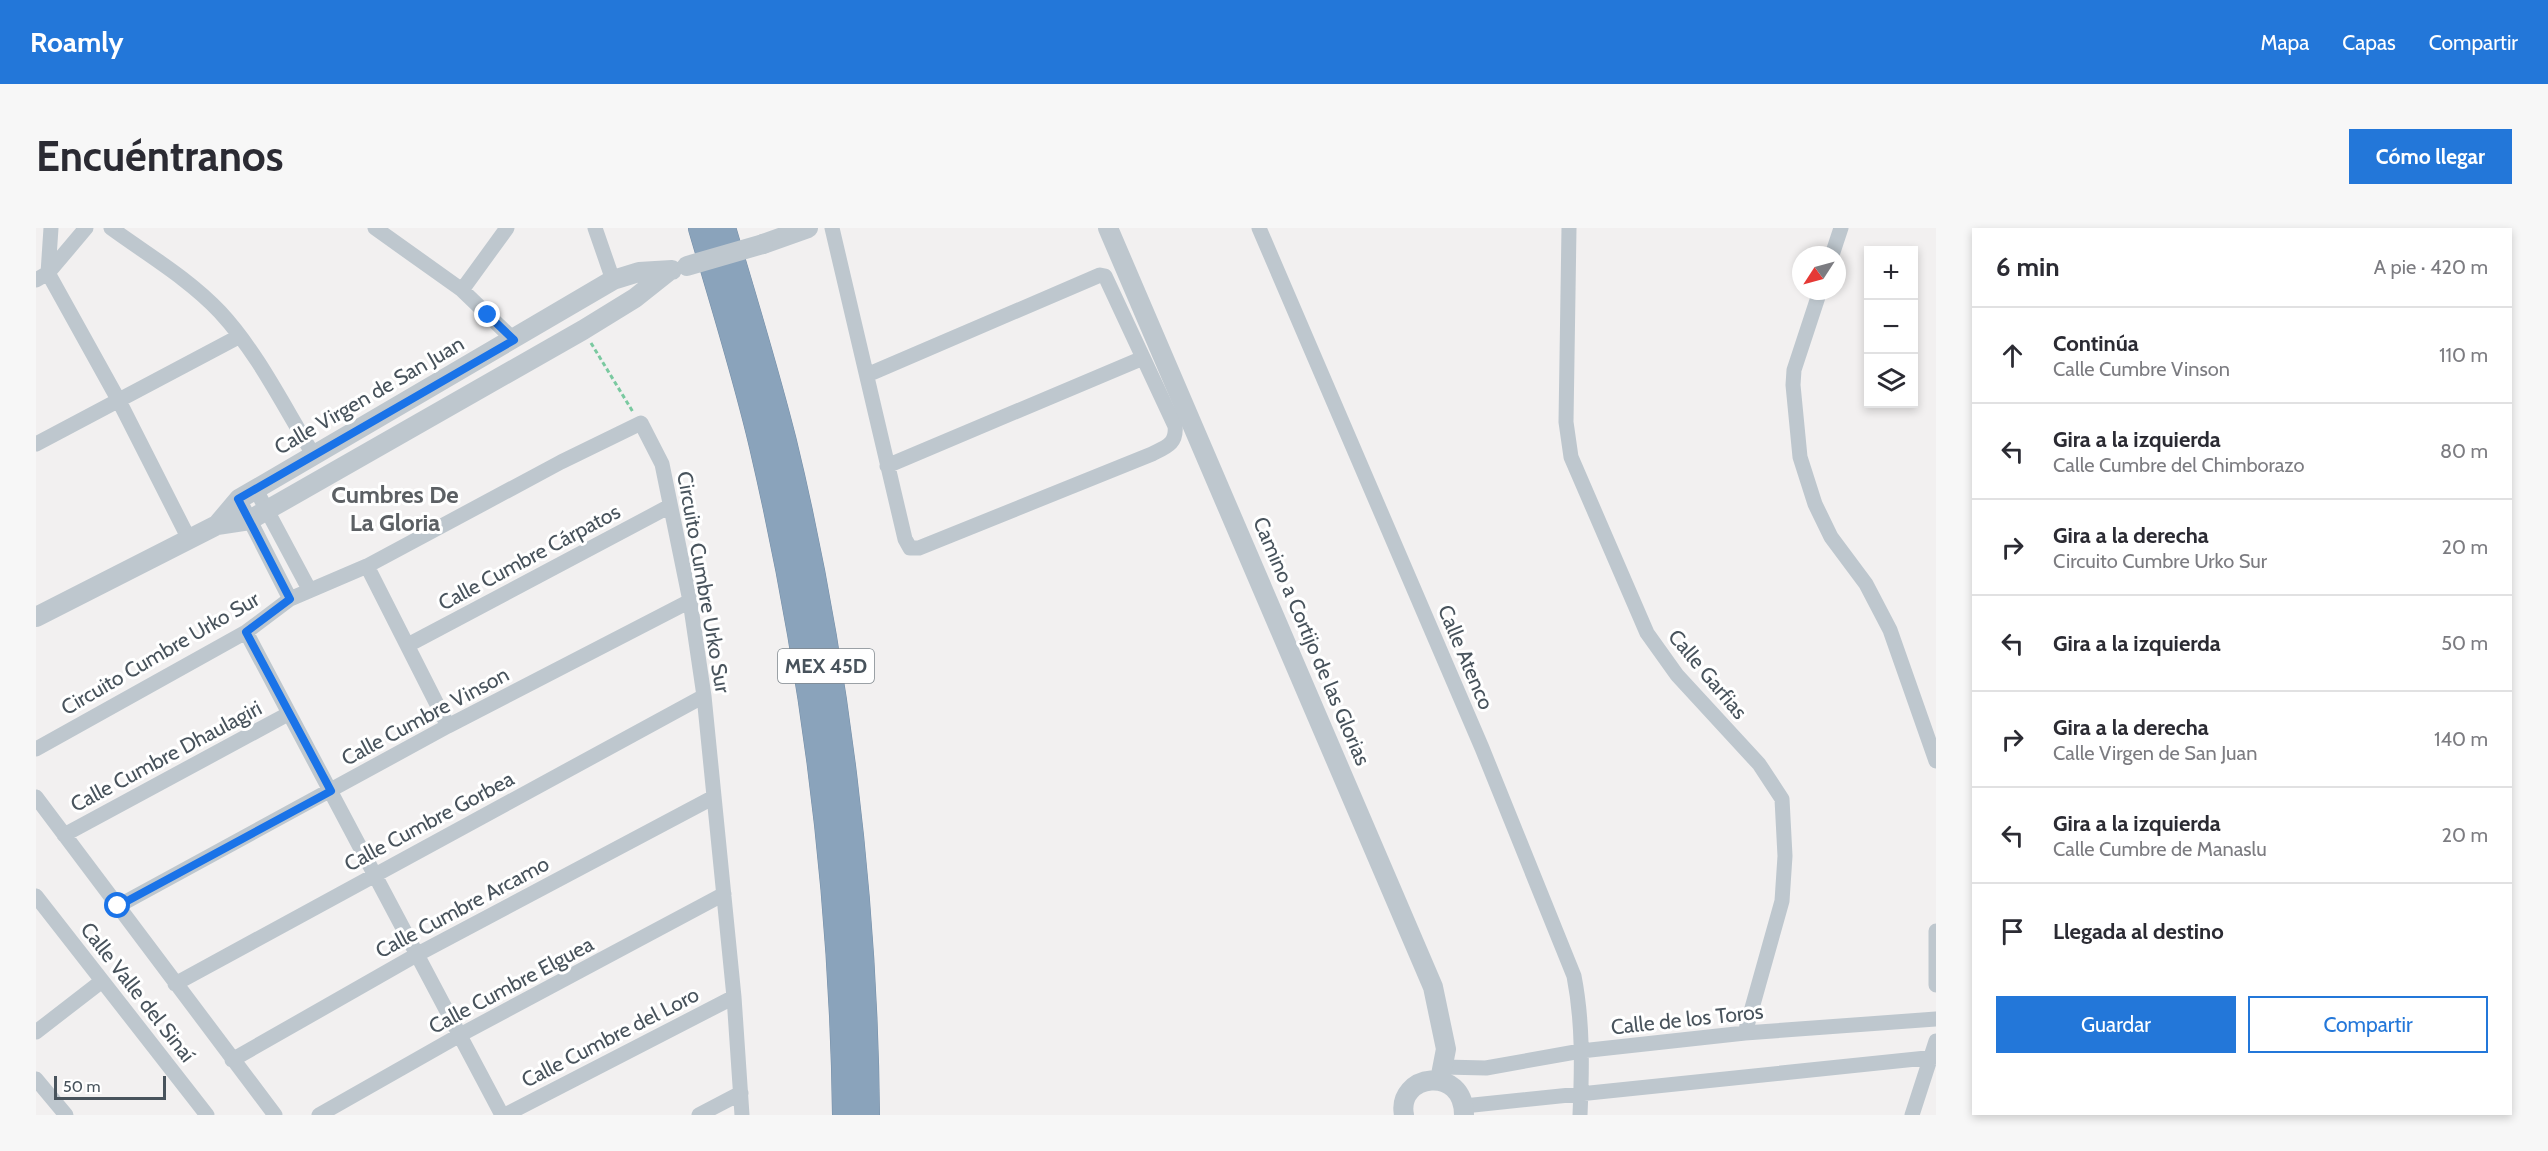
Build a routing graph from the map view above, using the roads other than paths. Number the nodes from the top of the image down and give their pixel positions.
1 (86, 228) edge
2 (111, 228) edge
3 (375, 228) edge
4 (507, 228) edge
5 (596, 228) edge
6 (702, 228) edge
7 (722, 228) edge
8 (808, 228) edge
9 (832, 228) edge
10 (1108, 228) edge
11 (1258, 228) edge
12 (1569, 228) edge
13 (1841, 228) edge
14 (46, 230) edge
15 (1835, 246) edge
16 (678, 268) junction
17 (42, 276) edge
18 (613, 280) junction
19 (462, 290) junction
20 (1817, 300) edge
21 (240, 336) junction
22 (514, 340) junction
23 (1143, 358) junction
24 (867, 375) junction
25 (119, 401) junction
26 (36, 444) edge
27 (314, 454) junction
28 (887, 466) junction
29 (247, 494) junction
30 (670, 506) junction
31 (258, 515) junction
32 (217, 525) junction
33 (189, 538) junction
34 (367, 566) junction
35 (309, 589) junction
36 (290, 599) junction
37 (690, 601) junction
38 (36, 617) edge
39 (246, 632) junction
40 (408, 645) junction
41 (704, 696) junction
42 (288, 714) junction
43 (448, 726) junction
44 (36, 749) edge
45 (1936, 761) edge
46 (331, 791) junction
47 (36, 797) edge
48 (714, 797) junction
49 (63, 835) junction
50 (376, 873) junction
51 (724, 894) junction
52 (36, 896) edge
53 (118, 906) junction
54 (1936, 931) edge
55 (417, 954) junction
56 (102, 981) junction
57 (175, 984) junction
58 (1936, 985) edge
59 (734, 997) junction
60 (1936, 1019) edge
61 (36, 1032) edge
62 (1745, 1033) junction
63 (460, 1035) junction
64 (1936, 1041) edge
65 (1581, 1051) junction
66 (1934, 1058) edge
67 (232, 1060) junction
68 (1442, 1074) junction
69 (36, 1078) edge
70 (741, 1093) junction
71 (1581, 1093) junction
72 (1464, 1110) edge
73 (66, 1115) edge
74 (207, 1115) edge
75 (275, 1115) edge
76 (318, 1115) edge
77 (504, 1115) edge
78 (699, 1115) edge
79 (742, 1115) edge
80 (846, 1115) edge
81 (866, 1115) edge
82 (1404, 1115) edge
83 (1580, 1115) edge
84 (1912, 1115) edge

1 - 17 street
2 - 21 street
3 - 19 street
4 - 19 street
5 - 18 street
6 - 80 highway, MEX 45D
7 - 81 highway, MEX 45D
8 - 16 street, bridge
9 - 24 street
10 - 68 street, Camino a Cortijo de las Glorias
11 - 65 street, Calle Atenco
12 - 62 street, Calle Garfias
13 - 15 street
14 - 17 street
16 - 18 street, Calle Virgen de San Juan
16 - 31 street, Calle Virgen de San Juan
17 - 25 street
18 - 22 street, Calle Virgen de San Juan
19 - 22 street
20 - 45 street
21 - 25 street
21 - 27 street
22 - 27 street, Calle Virgen de San Juan
23 - 24 street
23 - 28 street
23 - 28 street
24 - 28 street
25 - 26 street
25 - 33 street
27 - 29 street, Calle Virgen de San Juan
29 - 31 street
29 - 32 street, Calle Virgen de San Juan
30 - 34 street, Circuito Cumbre Urko Sur
30 - 37 street, Circuito Cumbre Urko Sur
30 - 40 street, Calle Cumbre Cárpatos
31 - 32 street, Calle Virgen de San Juan
31 - 35 street
31 - 36 street
32 - 33 street, Calle Virgen de San Juan
33 - 38 street, Calle Virgen de San Juan
34 - 35 street, Circuito Cumbre Urko Sur
34 - 40 street
35 - 36 street, Circuito Cumbre Urko Sur
36 - 39 street, Circuito Cumbre Urko Sur
37 - 41 street, Circuito Cumbre Urko Sur
37 - 43 street, Calle Cumbre Vinson
39 - 42 street
39 - 44 street, Circuito Cumbre Urko Sur
40 - 43 street
41 - 48 street, Circuito Cumbre Urko Sur
41 - 50 street, Calle Cumbre Gorbea
42 - 46 street
42 - 49 street, Calle Cumbre Dhaulagiri
43 - 46 street, Calle Cumbre Vinson
46 - 50 street
46 - 53 street, Calle Cumbre Vinson
47 - 49 street
48 - 51 street, Circuito Cumbre Urko Sur
48 - 55 street, Calle Cumbre Arcamo
49 - 53 street
50 - 55 street
50 - 57 street, Calle Cumbre Gorbea
51 - 59 street, Circuito Cumbre Urko Sur
51 - 63 street, Calle Cumbre Elguea
52 - 56 street, Calle Valle del Sinaí
53 - 57 street
54 - 58 street
55 - 63 street
55 - 67 street, Calle Cumbre Arcamo
56 - 61 street
56 - 74 street, Calle Valle del Sinaí
57 - 67 street
59 - 70 street, Circuito Cumbre Urko Sur
59 - 77 street, Calle Cumbre del Loro
60 - 62 street, Calle de los Toros
62 - 65 street, Calle de los Toros
63 - 76 street, Calle Cumbre Elguea
63 - 77 street
64 - 66 street
65 - 68 street, Calle de los Toros
65 - 71 street, Calle Atenco
66 - 71 street
66 - 84 street
67 - 75 street
68 - 72 street
68 - 82 street
69 - 73 street
70 - 78 street
70 - 79 street, Circuito Cumbre Urko Sur
71 - 72 street
71 - 83 street, Calle Atenco

